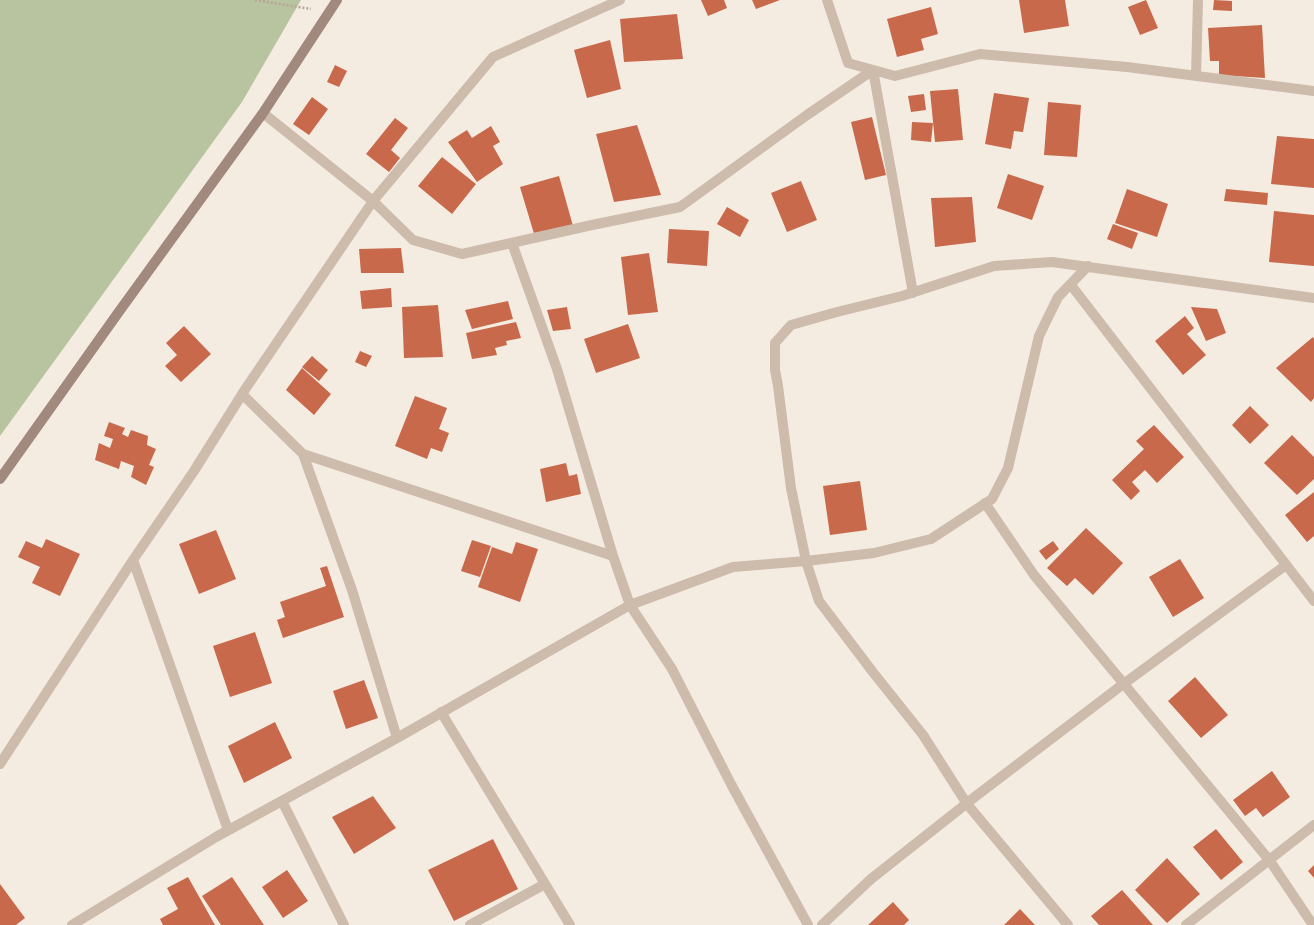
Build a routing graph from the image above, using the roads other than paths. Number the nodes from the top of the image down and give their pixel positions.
1 (337, 0) edge
2 (620, 0) edge
3 (827, 0) edge
4 (1198, 0) edge
5 (873, 70) junction
6 (1196, 76) junction
7 (1314, 91) edge
8 (263, 112) junction
9 (372, 201) junction
10 (512, 243) junction
11 (1088, 266) junction
12 (1071, 285) junction
13 (913, 292) junction
14 (1313, 299) edge
15 (242, 394) junction
16 (303, 454) junction
17 (0, 479) edge
18 (985, 503) junction
19 (613, 556) junction
20 (133, 560) junction
21 (806, 561) junction
22 (1286, 565) junction
23 (1314, 601) edge
24 (630, 605) junction
25 (1124, 684) junction
26 (441, 712) junction
27 (397, 738) junction
28 (0, 764) edge
29 (282, 801) junction
30 (966, 804) junction
31 (1314, 825) edge
32 (228, 830) junction
33 (1270, 861) junction
34 (545, 884) junction
35 (72, 925) edge
36 (344, 925) edge
37 (470, 925) edge
38 (570, 925) edge
39 (808, 925) edge
40 (822, 925) edge
41 (1068, 925) edge
42 (1186, 925) edge
43 (1313, 925) edge

1 - 8 street
2 - 9 street
3 - 5 street
4 - 6 street
5 - 6 street
5 - 10 street
5 - 13 street
6 - 7 street
8 - 9 street
8 - 17 street
9 - 10 street
9 - 15 street
10 - 19 street
11 - 12 street
11 - 13 street
11 - 14 street
12 - 18 street
12 - 22 street
13 - 21 street
15 - 16 street
15 - 20 street
16 - 19 street
16 - 27 street
18 - 21 street
18 - 25 street
19 - 24 street
20 - 28 street
20 - 32 street
21 - 24 street
21 - 30 street
22 - 23 street
22 - 25 street
24 - 26 street
24 - 39 street
25 - 30 street
25 - 33 street
26 - 27 street
26 - 34 street
27 - 29 street
29 - 32 street
29 - 36 street
30 - 40 street
30 - 41 street
31 - 33 street
32 - 35 street
33 - 42 street
33 - 43 street
34 - 37 street
34 - 38 street

